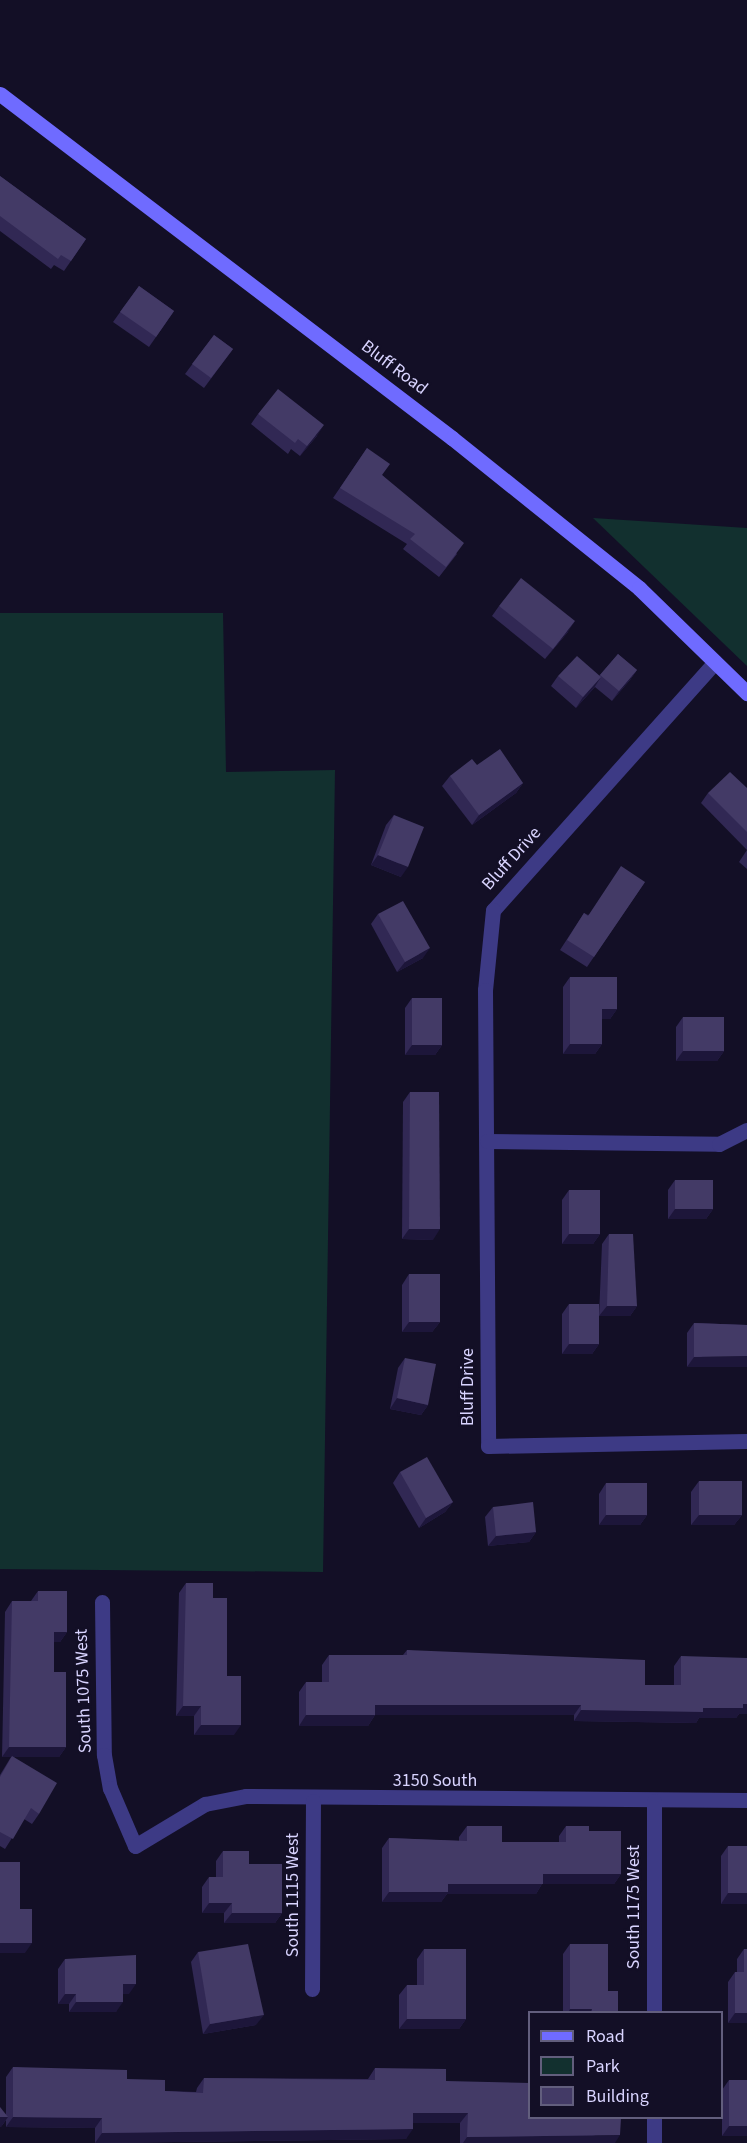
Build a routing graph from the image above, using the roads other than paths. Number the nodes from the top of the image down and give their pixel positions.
1 (0, 94) edge
2 (715, 662) junction
3 (747, 693) edge
4 (747, 1130) edge
5 (487, 1141) junction
6 (747, 1441) edge
7 (102, 1602) dead end
8 (747, 1800) edge
9 (313, 1801) junction
10 (654, 1801) junction
11 (135, 1846) joint
12 (312, 1989) dead end
13 (654, 2011) edge
14 (654, 2119) edge
15 (654, 2143) edge

1 - 2 main road, Bluff Road
2 - 3 main road, Bluff Road
2 - 5 street, Bluff Drive
4 - 5 street
5 - 6 street, Bluff Drive
7 - 11 street, South 1075 West
8 - 10 street, 3150 South
9 - 10 street, 3150 South
9 - 11 street, 3150 South
9 - 12 street, South 1115 West
10 - 13 street, South 1175 West
14 - 15 street

